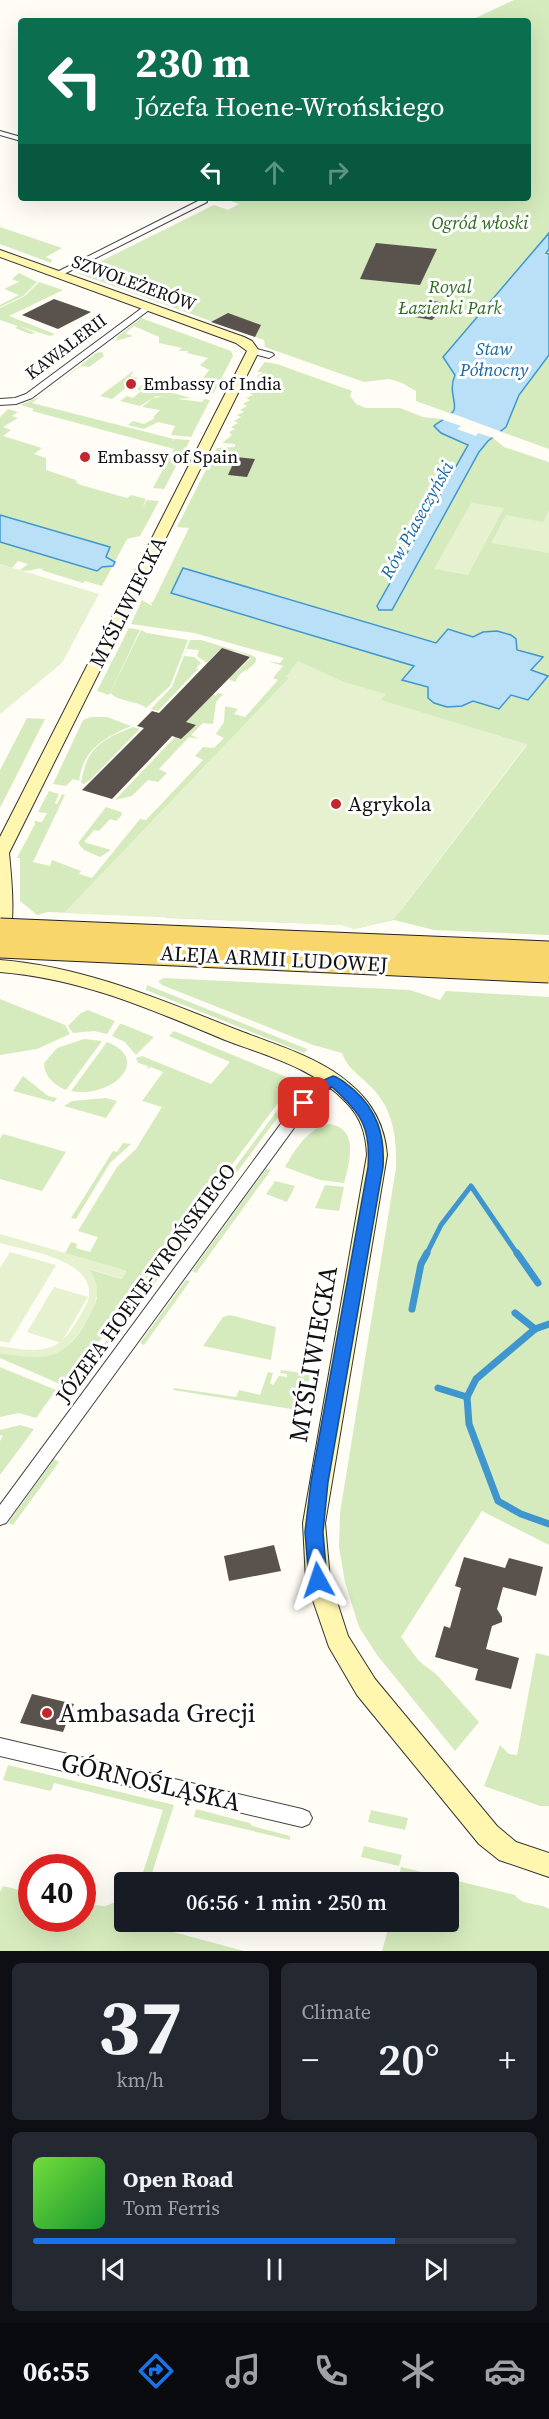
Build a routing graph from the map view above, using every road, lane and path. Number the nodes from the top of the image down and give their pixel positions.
1 (0, 133) edge
2 (18, 139) edge
3 (203, 201) edge
4 (0, 253) edge
5 (57, 274) junction
6 (148, 307) junction
7 (253, 351) junction
8 (269, 355) dead end
9 (0, 402) edge
10 (1, 853) edge
11 (1, 924) edge
12 (0, 942) edge
13 (0, 947) edge
14 (549, 952) edge
15 (0, 966) edge
16 (549, 972) edge
17 (93, 980) junction
18 (333, 1081) junction
19 (0, 1518) edge
20 (0, 1747) edge
21 (302, 1818) dead end
22 (549, 1865) edge

1 - 2 street
3 - 5 street
4 - 5 street, SZWOLEŻERÓW
5 - 6 street, SZWOLEŻERÓW
6 - 7 street, SZWOLEŻERÓW
6 - 9 street, KAWALERII
7 - 8 street
7 - 10 street, MYŚLIWIECKA
10 - 11 street, MYŚLIWIECKA
11 - 12 street
11 - 14 main road, ALEJA ARMII LUDOWEJ, bridge
11 - 17 street, MYŚLIWIECKA
13 - 16 main road, ALEJA ARMII LUDOWEJ, bridge
15 - 17 street, MYŚLIWIECKA
17 - 18 street, MYŚLIWIECKA
18 - 19 street, JÓZEFA HOENE-WROŃSKIEGO
18 - 22 street, MYŚLIWIECKA
20 - 21 street, GÓRNOŚLĄSKA

